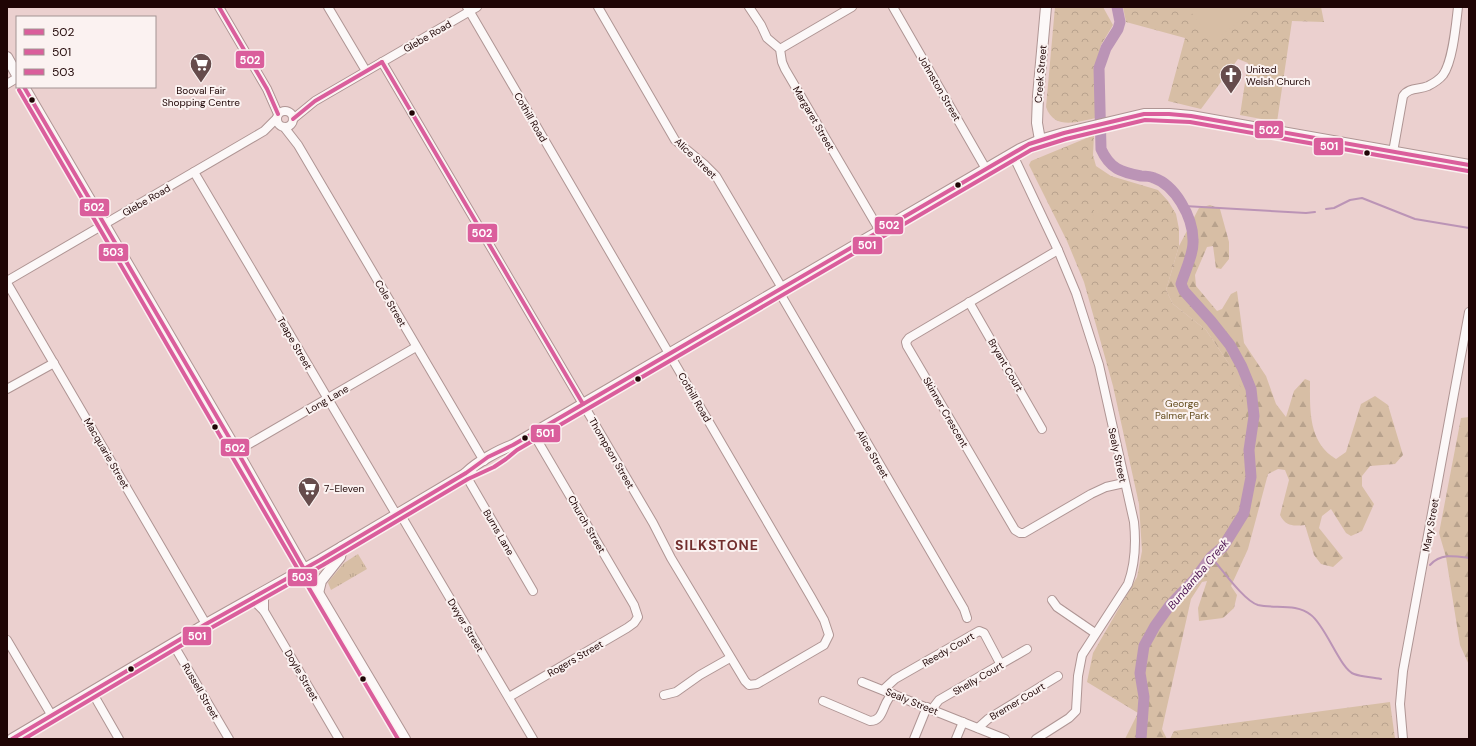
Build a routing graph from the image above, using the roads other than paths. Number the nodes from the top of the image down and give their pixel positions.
1 (219, 7) edge
2 (328, 7) edge
3 (598, 7) edge
4 (749, 7) edge
5 (852, 7) edge
6 (894, 7) edge
7 (1046, 7) edge
8 (1458, 7) edge
9 (471, 8) edge
10 (780, 49) junction
11 (7, 57) edge
12 (382, 62) junction
13 (16, 72) edge
14 (366, 72) junction
15 (16, 79) edge
16 (7, 84) edge
17 (25, 88) edge
18 (285, 119) junction
19 (1040, 140) junction
20 (1393, 152) junction
21 (1012, 153) junction
22 (1469, 165) edge
23 (986, 168) junction
24 (194, 172) junction
25 (105, 224) junction
26 (880, 231) junction
27 (1058, 250) junction
28 (7, 282) edge
29 (780, 289) junction
30 (969, 302) junction
31 (1469, 312) edge
32 (416, 346) junction
33 (670, 354) junction
34 (54, 363) junction
35 (7, 389) edge
36 (327, 398) junction
37 (583, 404) junction
38 (1042, 429) dead end
39 (534, 433) junction
40 (513, 445) junction
41 (237, 451) junction
42 (484, 461) junction
43 (465, 473) junction
44 (1124, 483) junction
45 (397, 513) junction
46 (342, 547) junction
47 (304, 569) junction
48 (266, 591) junction
49 (533, 591) dead end
50 (318, 593) junction
51 (249, 600) junction
52 (1052, 600) dead end
53 (264, 611) junction
54 (638, 617) joint
55 (967, 618) dead end
56 (206, 624) junction
57 (1095, 633) junction
58 (7, 640) edge
59 (173, 644) junction
60 (1027, 649) dead end
61 (730, 658) junction
62 (1001, 665) junction
63 (1058, 676) dead end
64 (862, 682) dead end
65 (883, 690) junction
66 (92, 692) junction
67 (893, 694) junction
68 (664, 695) dead end
69 (509, 697) junction
70 (823, 701) dead end
71 (930, 708) junction
72 (52, 716) junction
73 (963, 722) junction
74 (978, 728) junction
75 (1003, 738) edge
76 (12, 739) edge
77 (119, 739) edge
78 (229, 739) edge
79 (339, 739) edge
80 (406, 739) edge
81 (533, 739) edge
82 (914, 739) edge
83 (956, 739) edge
84 (1036, 739) edge
85 (1403, 739) edge

1 - 18 street, Cole Street
2 - 14 street
3 - 29 street, Alice Street
4 - 10 street
5 - 10 street
6 - 23 street, Johnston Street
7 - 19 main road, Creek Street
8 - 20 street
9 - 12 street, Glebe Road
9 - 33 street, Cothill Road
10 - 26 street, Margaret Street
11 - 13 main road
12 - 14 street, Glebe Road
12 - 37 street, Thompson Street
14 - 18 street, Glebe Road
15 - 16 street
17 - 25 main road
18 - 24 street, Glebe Road
18 - 32 street, Cole Street
19 - 20 main road
19 - 21 main road
20 - 22 main road
21 - 23 main road
21 - 27 street, Sealy Street
23 - 26 main road
24 - 25 street, Glebe Road
24 - 36 street, Teape Street
25 - 28 street, Glebe Road
25 - 41 main road
26 - 29 main road
27 - 30 street, Skinner Crescent
27 - 44 street, Sealy Street
28 - 34 street, Macquarie Street
29 - 33 main road
29 - 55 street, Alice Street
30 - 38 street, Bryant Court
30 - 44 street, Skinner Crescent
31 - 85 street, Mary Street
32 - 36 street, Long Lane
32 - 42 street, Cole Street
33 - 37 main road
33 - 61 street, Cothill Road
34 - 35 street
34 - 56 street, Macquarie Street
36 - 41 street, Long Lane
36 - 45 street, Teape Street
37 - 39 main road
37 - 61 street, Thompson Street
39 - 40 main road
39 - 54 street, Church Street
40 - 42 main road
40 - 43 main road
41 - 47 main road
42 - 43 main road
43 - 45 main road
43 - 49 street, Burns Lane
44 - 57 street, Sealy Street
45 - 46 main road
45 - 69 street, Dwyer Street
46 - 47 main road
46 - 50 main road
47 - 48 main road
47 - 50 main road
48 - 51 main road
48 - 53 street
50 - 80 main road
51 - 53 street, Doyle Street
51 - 56 main road
52 - 57 street
53 - 79 street, Doyle Street
54 - 69 street, Rogers Street
56 - 59 main road
57 - 84 street, Sealy Street
58 - 72 street
59 - 66 main road
59 - 78 street, Russell Street
60 - 62 street, Shelly Court
61 - 68 street
62 - 65 street, Reedy Court
62 - 71 street, Shelly Court
63 - 74 street, Bremer Court
64 - 65 street, Sealy Street
65 - 67 street, Sealy Street
66 - 72 main road
66 - 77 street
67 - 70 street
67 - 71 street, Sealy Street
69 - 81 street, Dwyer Street
71 - 73 street, Sealy Street
71 - 82 street
72 - 76 main road
73 - 74 street, Sealy Street
73 - 83 street
74 - 75 street, Sealy Street

